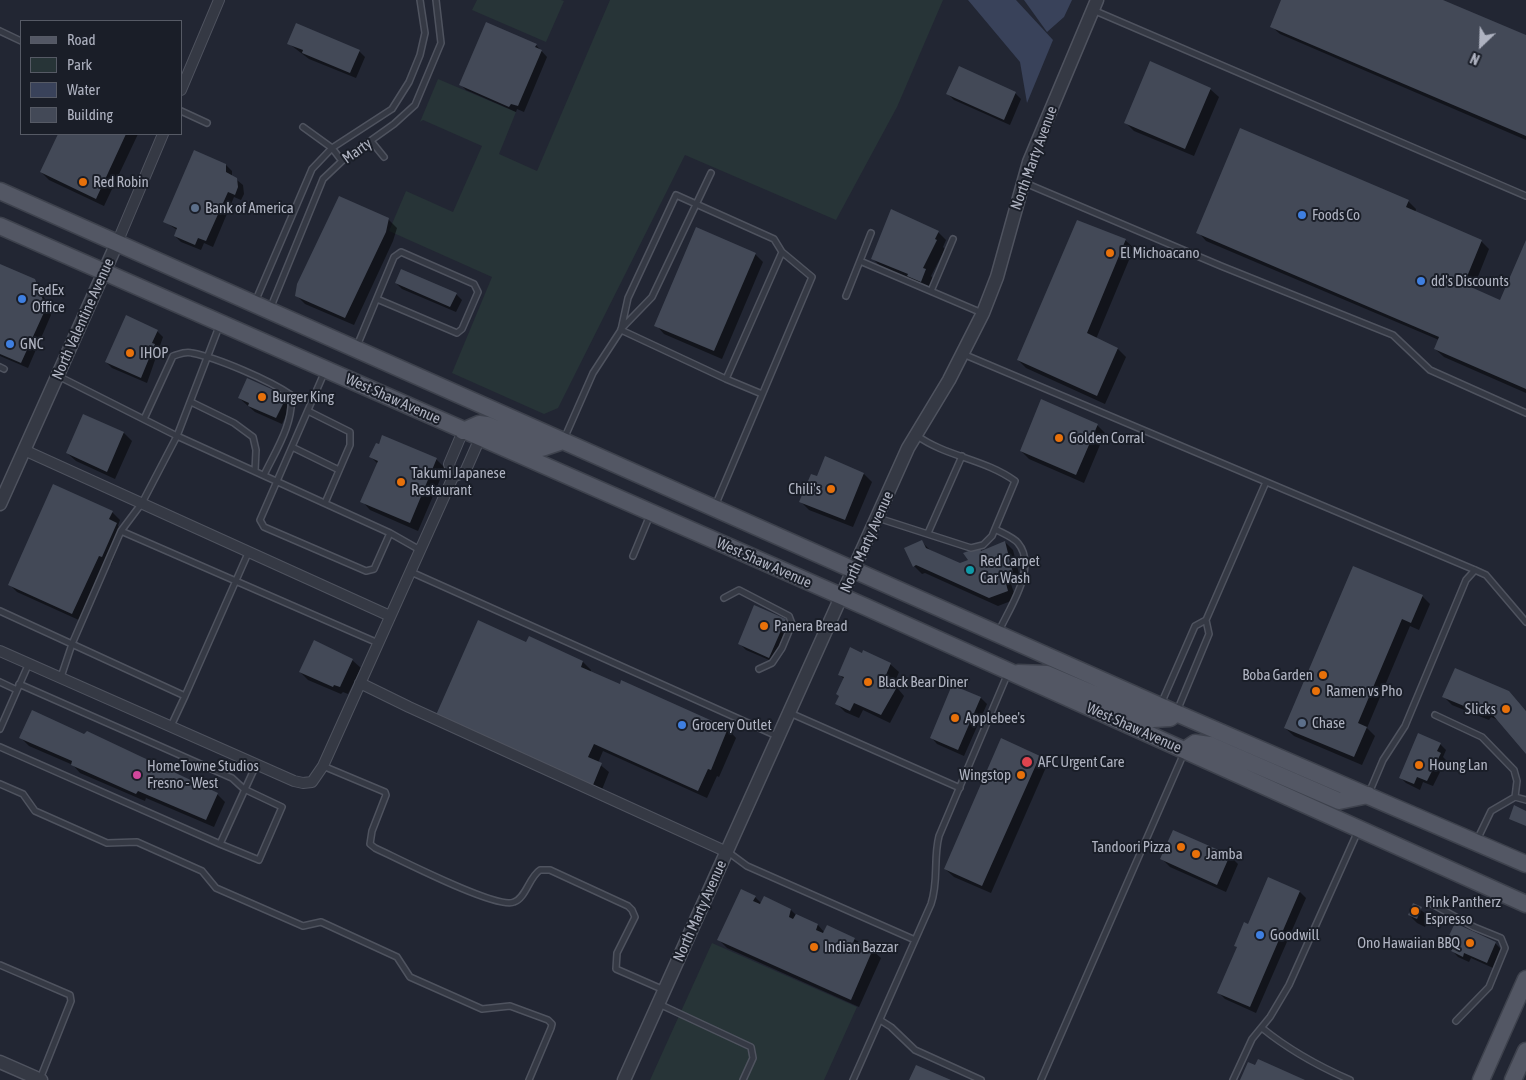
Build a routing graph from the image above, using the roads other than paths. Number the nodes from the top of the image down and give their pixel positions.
1 (219, 0) edge
2 (420, 0) edge
3 (436, 0) edge
4 (1095, 5) edge
5 (0, 32) edge
6 (20, 41) edge
7 (182, 88) edge
8 (182, 111) edge
9 (207, 123) dead end
10 (303, 127) dead end
11 (163, 135) edge
12 (371, 141) junction
13 (332, 148) junction
14 (384, 157) dead end
15 (342, 161) junction
16 (711, 173) dead end
17 (1022, 182) junction
18 (0, 190) edge
19 (1526, 196) edge
20 (696, 204) junction
21 (0, 226) edge
22 (871, 233) dead end
23 (953, 239) dead end
24 (116, 243) junction
25 (782, 252) junction
26 (860, 261) junction
27 (104, 271) junction
28 (931, 291) junction
29 (846, 296) dead end
30 (377, 298) junction
31 (254, 302) junction
32 (270, 309) junction
33 (983, 313) junction
34 (221, 322) junction
35 (621, 330) junction
36 (356, 349) junction
37 (963, 354) junction
38 (207, 358) junction
39 (326, 368) junction
40 (58, 376) junction
41 (726, 379) junction
42 (762, 394) junction
43 (191, 402) junction
44 (308, 411) junction
45 (1526, 413) edge
46 (144, 419) junction
47 (464, 431) junction
48 (916, 435) junction
49 (177, 436) junction
50 (480, 438) junction
51 (563, 442) junction
52 (292, 448) junction
53 (24, 450) junction
54 (962, 456) junction
55 (339, 470) junction
56 (255, 471) junction
57 (264, 475) junction
58 (453, 478) junction
59 (277, 481) junction
60 (1266, 482) junction
61 (142, 503) junction
62 (325, 503) junction
63 (0, 504) edge
64 (715, 507) junction
65 (651, 512) junction
66 (878, 518) junction
67 (995, 529) junction
68 (121, 531) junction
69 (390, 533) junction
70 (928, 533) junction
71 (420, 550) junction
72 (249, 551) junction
73 (633, 556) dead end
74 (855, 570) junction
75 (1476, 570) junction
76 (410, 571) junction
77 (235, 581) junction
78 (842, 597) junction
79 (724, 598) dead end
80 (0, 611) edge
81 (390, 616) junction
82 (1206, 620) junction
83 (1526, 622) edge
84 (998, 633) junction
85 (378, 643) junction
86 (72, 644) junction
87 (0, 650) edge
88 (29, 663) junction
89 (759, 669) dead end
90 (1008, 672) junction
91 (61, 677) junction
92 (0, 682) edge
93 (360, 682) junction
94 (18, 687) junction
95 (185, 696) junction
96 (1160, 706) junction
97 (790, 713) junction
98 (1176, 713) junction
99 (1435, 715) dead end
100 (171, 726) junction
101 (0, 729) edge
102 (779, 737) junction
103 (0, 747) edge
104 (1185, 750) junction
105 (256, 764) junction
106 (323, 766) junction
107 (0, 784) edge
108 (960, 788) junction
109 (244, 789) junction
110 (1368, 795) junction
111 (1515, 796) junction
112 (1526, 800) edge
113 (1358, 830) junction
114 (1477, 842) junction
115 (220, 844) junction
116 (727, 852) junction
117 (1526, 864) edge
118 (1432, 904) dead end
119 (1526, 904) edge
120 (915, 940) junction
121 (0, 965) edge
122 (1526, 979) edge
123 (665, 990) junction
124 (658, 1004) junction
125 (880, 1020) junction
126 (1456, 1021) dead end
127 (1262, 1028) junction
128 (1524, 1061) edge
129 (0, 1063) edge
130 (40, 1080) edge
131 (528, 1080) edge
132 (624, 1080) edge
133 (743, 1080) edge
134 (853, 1080) edge
135 (981, 1080) edge
136 (1041, 1080) edge
137 (1233, 1080) edge
138 (1350, 1080) edge
139 (1481, 1080) edge
140 (1513, 1080) edge

1 - 7 street
2 - 13 lane, Marty
3 - 12 lane, Marty
4 - 17 street, North Marty Avenue
4 - 19 lane
5 - 6 lane
8 - 9 lane
10 - 13 lane
11 - 24 street, North Valentine Avenue
12 - 14 lane
12 - 15 lane, Marty
13 - 15 lane
13 - 31 lane, Marty
15 - 32 lane, Marty
16 - 20 lane
17 - 33 street, North Marty Avenue
17 - 45 lane
18 - 24 main road, West Shaw Avenue
20 - 25 lane
20 - 35 lane
20 - 35 lane
21 - 27 main road, West Shaw Avenue
22 - 26 lane
23 - 28 lane
24 - 27 street, North Valentine Avenue
24 - 31 main road, West Shaw Avenue
25 - 41 lane
25 - 42 lane
26 - 28 lane
26 - 29 lane
27 - 34 main road, West Shaw Avenue
27 - 40 street, North Valentine Avenue
28 - 33 lane
30 - 30 lane
30 - 36 lane
31 - 32 main road, West Shaw Avenue
32 - 36 main road, West Shaw Avenue
33 - 37 street, North Marty Avenue
34 - 38 lane
34 - 39 main road, West Shaw Avenue
35 - 41 lane
35 - 51 lane
36 - 51 main road, West Shaw Avenue
37 - 48 street, North Marty Avenue
37 - 60 lane
38 - 43 lane
38 - 46 lane
38 - 57 lane
39 - 44 lane
39 - 47 main road, West Shaw Avenue
40 - 46 lane
40 - 53 street, North Valentine Avenue
41 - 42 lane
42 - 64 lane
43 - 49 lane
43 - 56 lane
44 - 52 lane
44 - 55 lane
46 - 49 lane
47 - 50 main road, West Shaw Avenue
47 - 51 main road
47 - 58 street
48 - 54 lane
48 - 66 street, North Marty Avenue
49 - 56 lane
49 - 61 lane
50 - 58 street
50 - 65 main road, West Shaw Avenue
51 - 64 main road, West Shaw Avenue
52 - 55 lane
52 - 59 lane
53 - 61 street
53 - 63 street, North Valentine Avenue
54 - 67 lane
54 - 70 lane
55 - 62 lane
56 - 57 lane
57 - 59 lane
58 - 71 street
59 - 62 lane
59 - 69 lane
60 - 75 lane
60 - 82 lane
61 - 68 lane
61 - 72 street
62 - 69 lane
64 - 74 main road, West Shaw Avenue
65 - 73 lane
65 - 78 main road, West Shaw Avenue
66 - 70 lane
66 - 74 street, North Marty Avenue
67 - 70 lane
67 - 84 lane
68 - 77 lane
68 - 86 lane
69 - 71 lane
71 - 76 street
72 - 77 lane
72 - 81 street
74 - 78 street, North Marty Avenue
74 - 84 main road, West Shaw Avenue
75 - 83 lane
75 - 110 lane
76 - 81 street
76 - 102 lane
77 - 85 lane
77 - 95 lane
78 - 90 main road, West Shaw Avenue
78 - 97 street, North Marty Avenue
79 - 89 lane
80 - 86 lane
81 - 85 street
82 - 96 lane
82 - 98 lane
84 - 96 main road, West Shaw Avenue
85 - 93 street
86 - 91 lane
86 - 95 lane
87 - 88 street
88 - 91 street
88 - 94 lane
90 - 98 main road
90 - 104 main road, West Shaw Avenue
90 - 108 lane
91 - 100 street
92 - 94 lane
93 - 106 street
93 - 116 street
94 - 101 lane
94 - 109 lane
95 - 100 lane
96 - 98 main road, West Shaw Avenue
97 - 102 street, North Marty Avenue
97 - 108 lane
98 - 110 main road, West Shaw Avenue
99 - 111 lane
100 - 105 street
102 - 116 street, North Marty Avenue
103 - 115 lane
104 - 110 main road
104 - 113 main road, West Shaw Avenue
104 - 136 lane
105 - 106 street
105 - 109 lane
106 - 123 lane
107 - 131 lane
108 - 120 lane
109 - 115 lane
109 - 115 lane
110 - 114 main road, West Shaw Avenue
111 - 112 lane
111 - 114 lane
113 - 119 main road, West Shaw Avenue
113 - 127 lane
114 - 117 main road, West Shaw Avenue
116 - 120 lane
116 - 123 street, North Marty Avenue
118 - 126 lane
120 - 125 lane
121 - 130 lane
122 - 139 main road
123 - 124 street, North Marty Avenue
124 - 132 street, North Marty Avenue
124 - 133 lane
125 - 134 lane
125 - 135 lane
127 - 137 lane
127 - 138 lane
128 - 140 main road
129 - 130 street

